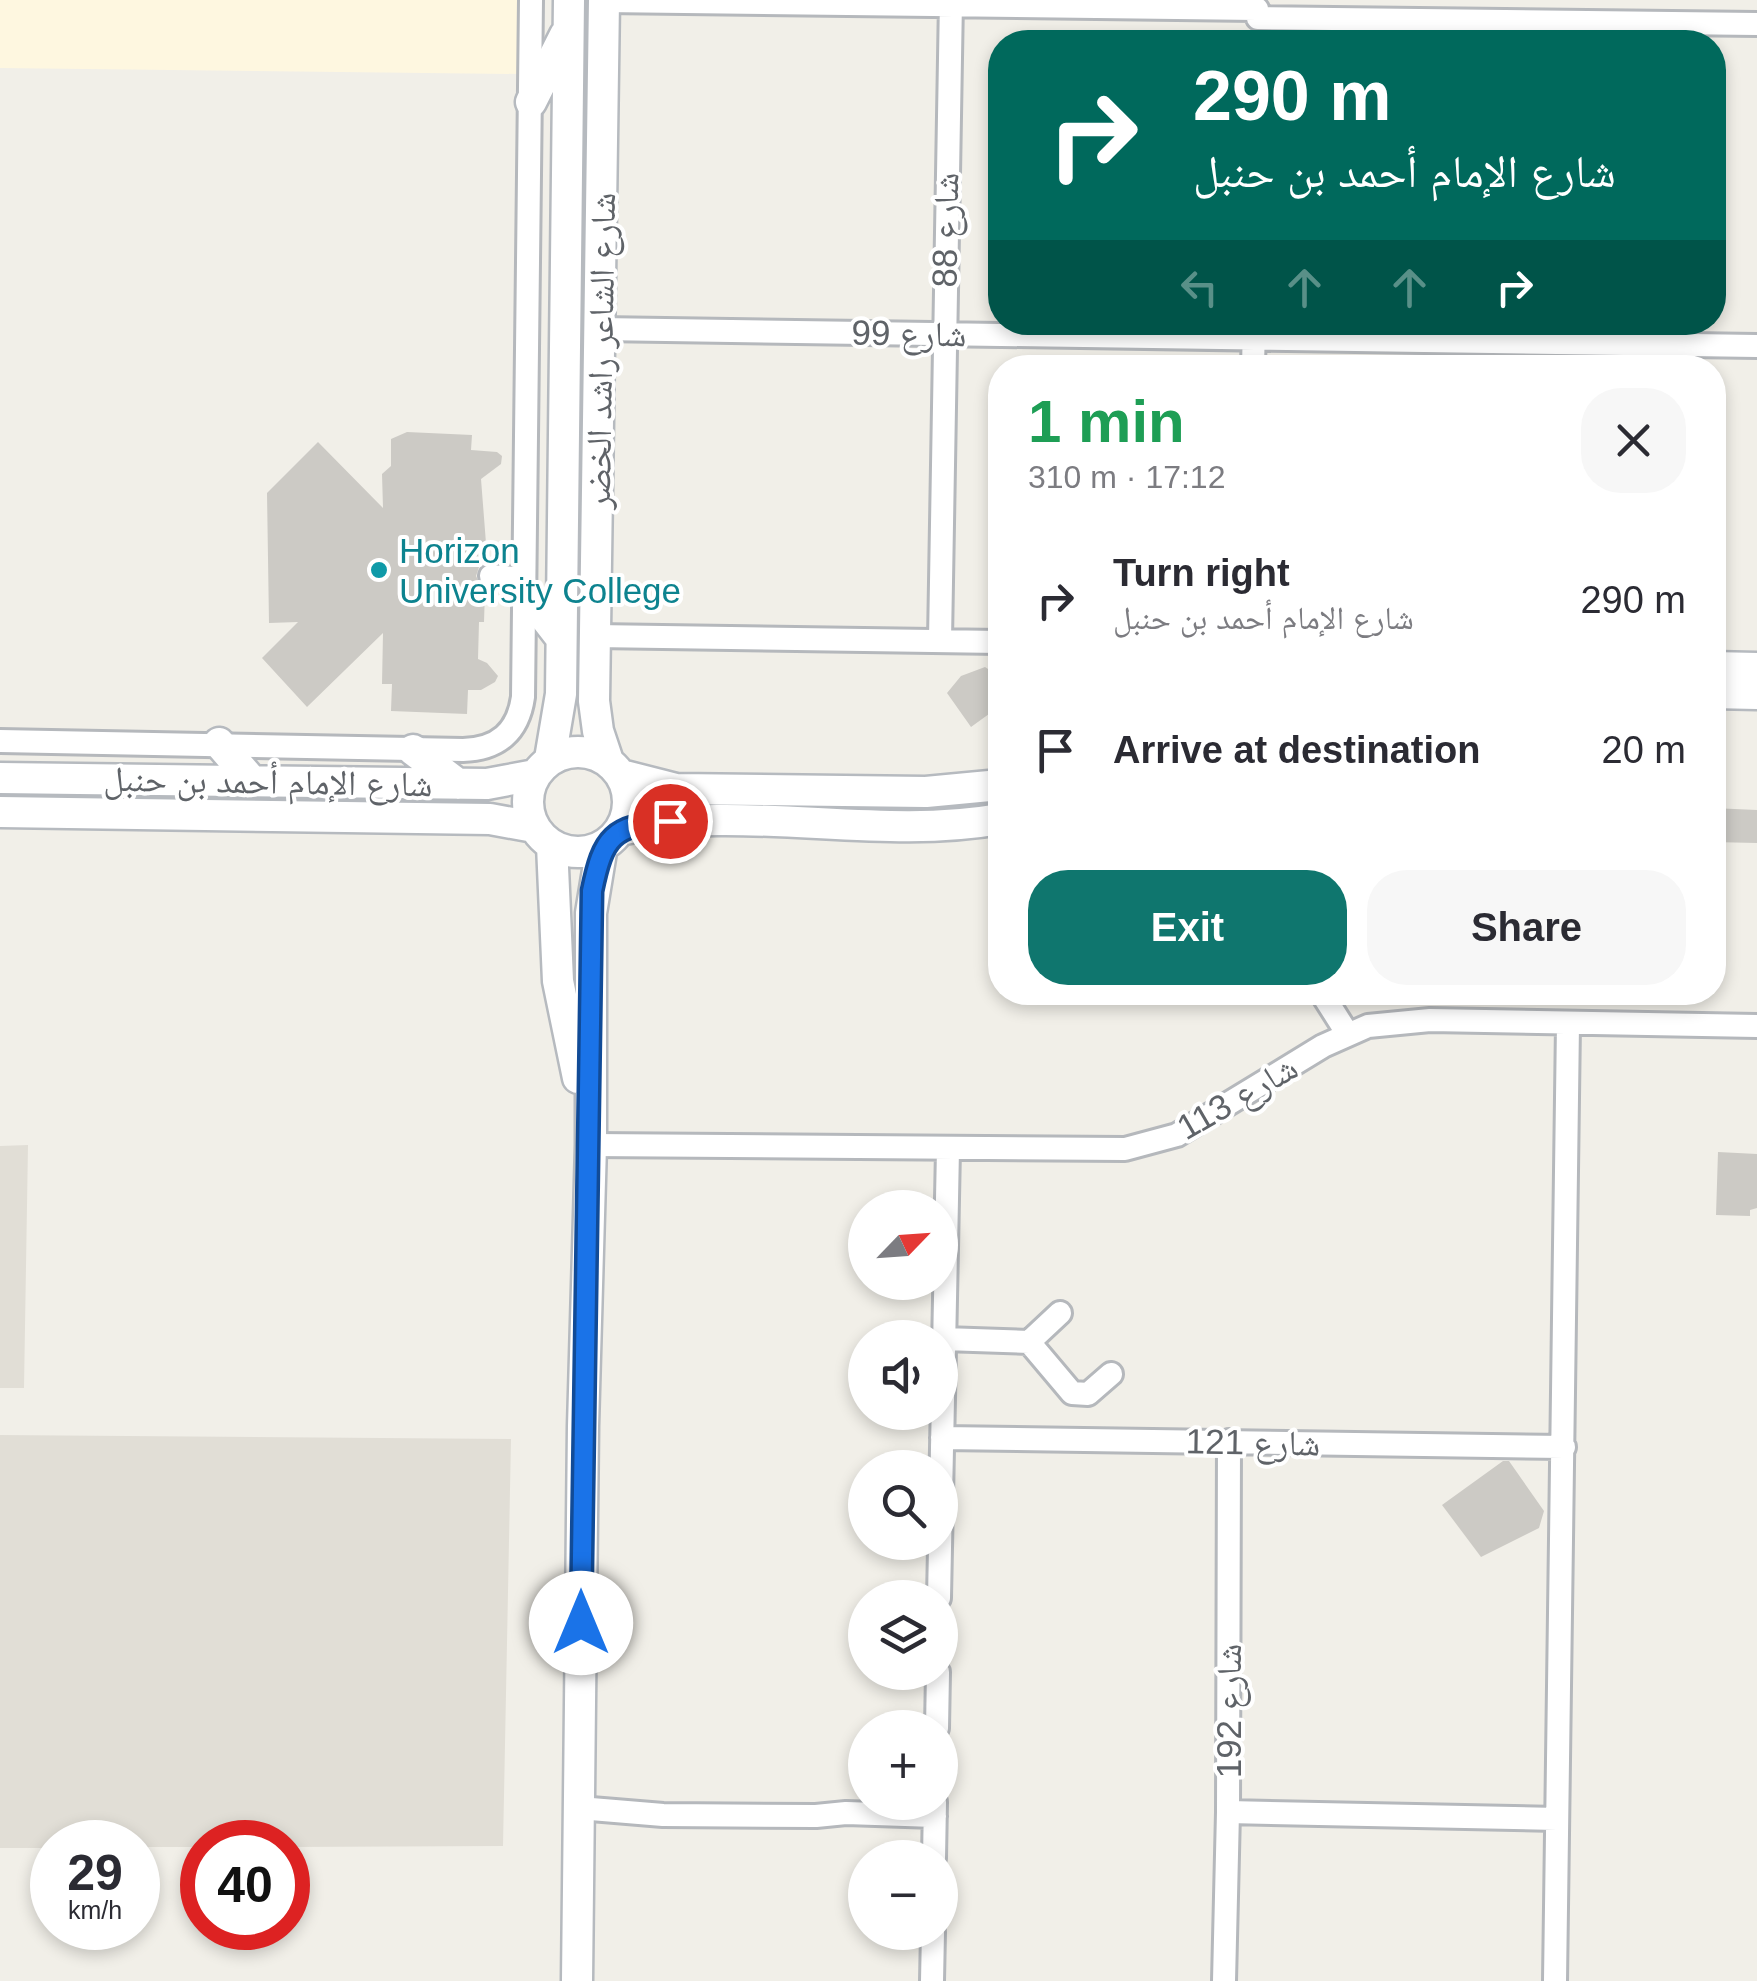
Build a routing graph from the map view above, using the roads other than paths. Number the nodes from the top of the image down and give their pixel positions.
1 (530, 0) edge
2 (604, 0) edge
3 (950, 2) edge
4 (1258, 9) edge
5 (1568, 12) edge
6 (569, 14) edge
7 (1757, 24) edge
8 (530, 102) junction
9 (600, 329) junction
10 (943, 334) junction
11 (988, 334) edge
12 (1387, 335) edge
13 (1757, 346) edge
14 (490, 576) dead end
15 (523, 584) junction
16 (595, 636) junction
17 (561, 638) junction
18 (940, 640) junction
19 (988, 642) edge
20 (1726, 667) edge
21 (1757, 668) edge
22 (1726, 693) edge
23 (1757, 694) edge
24 (0, 741) edge
25 (219, 743) junction
26 (413, 750) junction
27 (543, 767) junction
28 (614, 768) junction
29 (0, 778) edge
30 (252, 780) junction
31 (458, 784) junction
32 (988, 786) edge
33 (0, 812) edge
34 (988, 820) edge
35 (543, 836) junction
36 (611, 838) junction
37 (1329, 1005) edge
38 (1568, 1024) junction
39 (1757, 1026) edge
40 (1347, 1033) junction
41 (590, 1145) junction
42 (948, 1149) junction
43 (1060, 1313) dead end
44 (944, 1320) edge
45 (958, 1339) edge
46 (1029, 1342) junction
47 (1111, 1374) dead end
48 (942, 1430) edge
49 (942, 1438) junction
50 (1229, 1441) junction
51 (1564, 1447) junction
52 (939, 1580) edge
53 (1228, 1812) junction
54 (848, 1813) edge
55 (580, 1815) junction
56 (1557, 1819) junction
57 (933, 1950) edge
58 (578, 1981) edge
59 (932, 1981) edge
60 (1224, 1981) edge
61 (1555, 1981) edge

1 - 8 street
2 - 3 street
2 - 9 street, شارع الشاعر راشد الخضر
3 - 4 street
3 - 10 street, شارع 88
4 - 5 street
5 - 7 street
6 - 8 street
6 - 17 street, شارع الشاعر راشد الخضر
8 - 15 street
9 - 10 street, شارع 99
9 - 16 street, شارع الشاعر راشد الخضر
10 - 11 street, شارع 99
10 - 18 street, شارع 88
12 - 13 street, شارع 99
14 - 15 street
15 - 17 street
15 - 26 street
16 - 18 street
16 - 28 street, شارع الشاعر راشد الخضر
17 - 27 street, شارع الشاعر راشد الخضر
18 - 19 street
20 - 21 street
22 - 23 street
24 - 25 street
25 - 26 street
25 - 30 street
26 - 31 street
27 - 28 street
27 - 31 street, شارع الإمام أحمد بن حنبل
27 - 35 street
28 - 32 street
28 - 36 street
29 - 30 street, شارع الإمام أحمد بن حنبل
30 - 31 street, شارع الإمام أحمد بن حنبل
33 - 35 street, شارع الإمام أحمد بن حنبل
34 - 36 street
35 - 36 street
35 - 41 street
36 - 41 street
37 - 40 street
38 - 39 street, شارع 113
38 - 40 street, شارع 113
38 - 51 street
40 - 42 street, شارع 113
41 - 42 street, شارع 113
41 - 55 street
42 - 44 street
43 - 46 street
45 - 46 street
46 - 47 street
48 - 49 street
49 - 50 street, شارع 121
49 - 52 street
50 - 51 street, شارع 121
50 - 53 street, شارع 192
51 - 56 street
53 - 56 street
53 - 60 street, شارع 192
54 - 55 street
55 - 58 street
56 - 61 street
57 - 59 street

